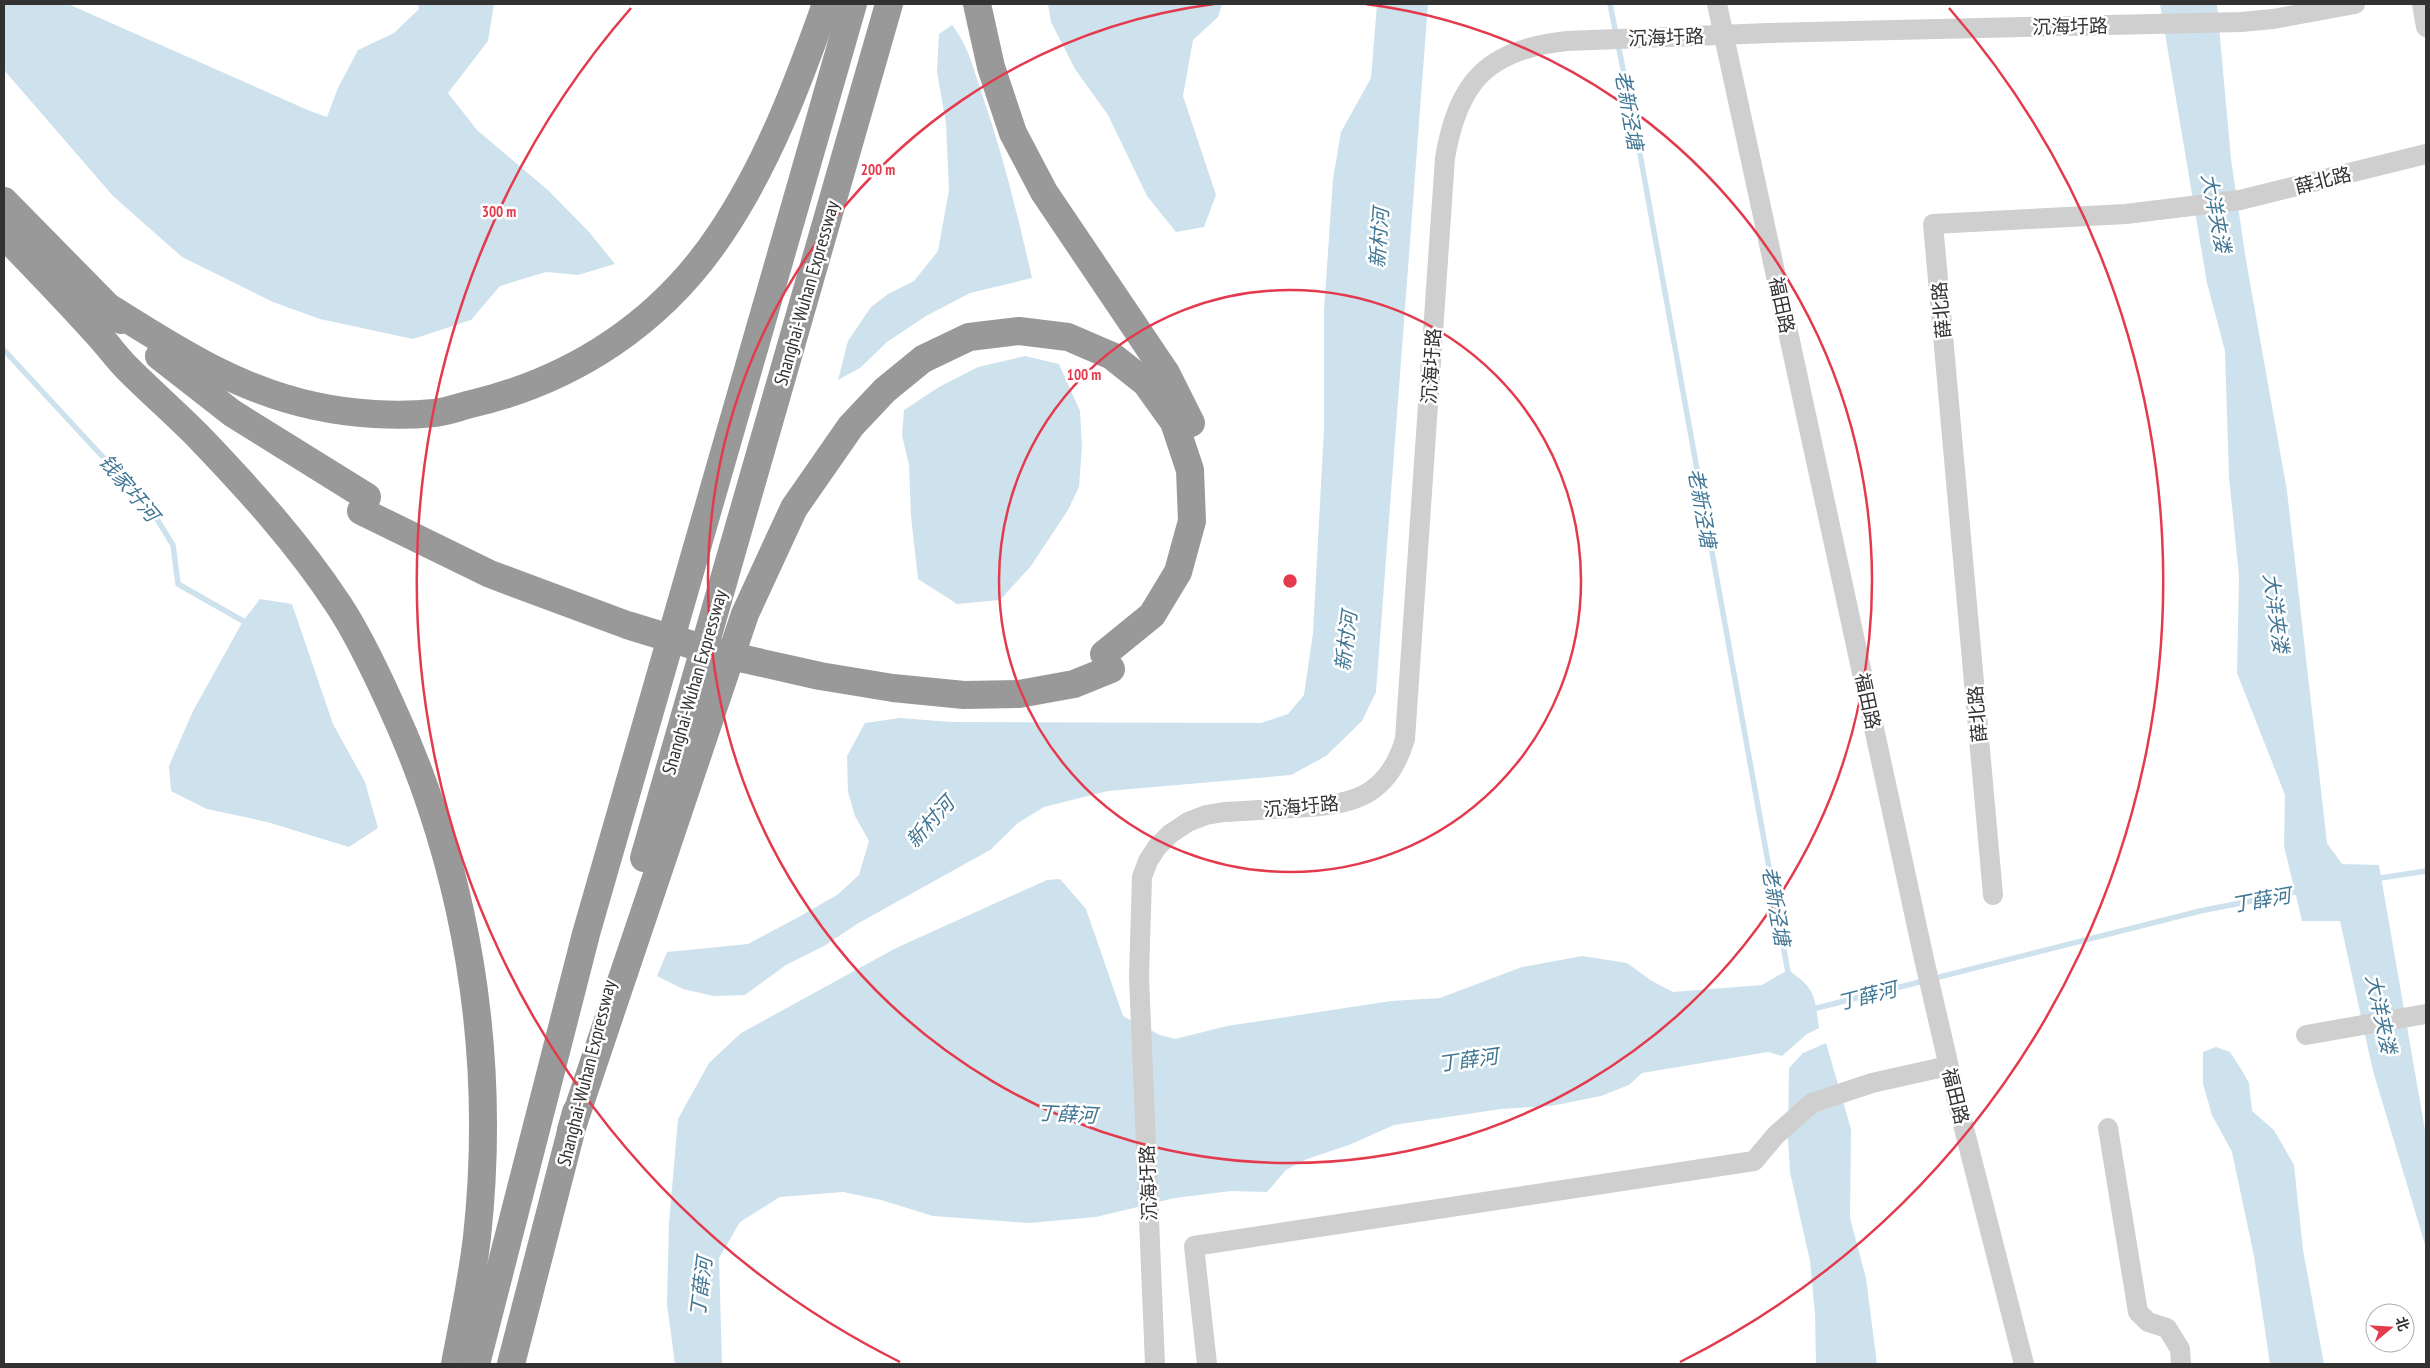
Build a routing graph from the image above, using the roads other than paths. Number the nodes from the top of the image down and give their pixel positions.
1 (826, 4) edge
2 (853, 4) edge
3 (889, 4) edge
4 (977, 4) edge
5 (1717, 4) edge
6 (2355, 4) edge
7 (2422, 4) edge
8 (2426, 27) edge
9 (1724, 35) junction
10 (2426, 154) edge
11 (4, 201) edge
12 (4, 235) edge
13 (110, 308) junction
14 (95, 330) junction
15 (364, 504) junction
16 (1108, 662) junction
17 (1993, 895) dead end
18 (2422, 1015) edge
19 (2306, 1035) dead end
20 (1948, 1066) junction
21 (2108, 1128) dead end
22 (571, 1130) junction
23 (455, 1364) edge
24 (476, 1364) edge
25 (511, 1364) edge
26 (1155, 1364) edge
27 (1207, 1364) edge
28 (2024, 1364) edge
29 (2181, 1364) edge

1 - 13 highway
2 - 24 highway, Shanghai-Wuhan Expressway
3 - 22 highway, Shanghai-Wuhan Expressway
4 - 16 highway
5 - 9 street, 福田路
6 - 9 street, 沉海圩路
7 - 8 street
9 - 20 street, 福田路
9 - 26 street, 沉海圩路
10 - 17 street, 薛北路
11 - 13 highway
12 - 14 highway
13 - 15 highway
14 - 15 highway
14 - 23 highway
15 - 16 highway
16 - 22 highway
18 - 19 street
20 - 27 street
20 - 28 street, 福田路
21 - 29 street
22 - 25 highway, Shanghai-Wuhan Expressway

